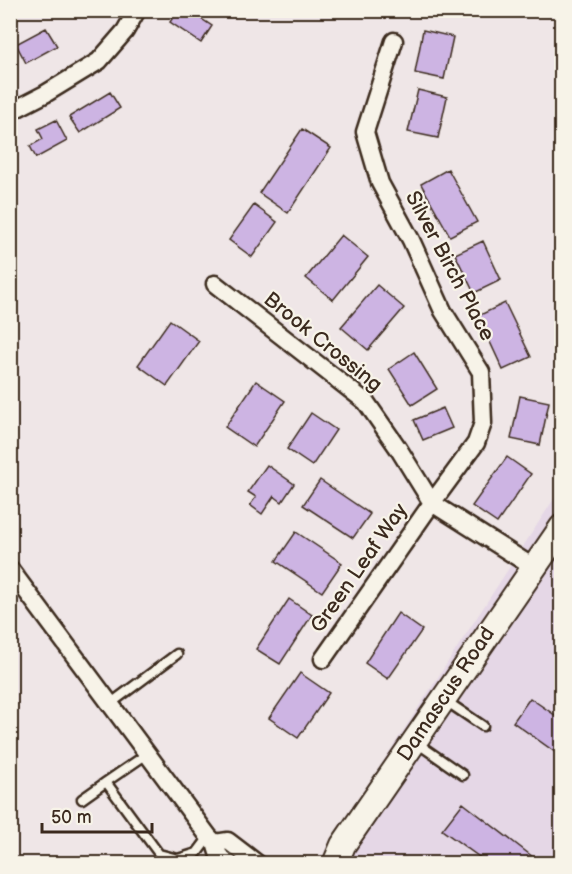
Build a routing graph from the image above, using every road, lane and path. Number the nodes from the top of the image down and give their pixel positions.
1 (137, 10) edge
2 (394, 41) dead end
3 (10, 112) edge
4 (215, 284) dead end
5 (432, 503) junction
6 (561, 527) edge
7 (533, 567) junction
8 (10, 569) edge
9 (177, 654) dead end
10 (323, 659) dead end
11 (443, 699) junction
12 (110, 704) junction
13 (483, 726) dead end
14 (414, 741) junction
15 (147, 754) junction
16 (463, 775) dead end
17 (106, 782) junction
18 (82, 799) dead end
19 (212, 840) junction
20 (230, 864) edge
21 (258, 864) edge
22 (335, 864) edge

1 - 3 street
2 - 5 street, Silver Birch Place
4 - 5 street, Brook Crossing
5 - 7 street
5 - 10 street, Green Leaf Way
6 - 7 street, Damascus Road
7 - 11 street, Damascus Road
8 - 12 street
9 - 12 lane
11 - 13 lane
11 - 14 street, Damascus Road
12 - 15 street
14 - 16 lane
14 - 22 street, Damascus Road
15 - 17 lane
15 - 19 street
17 - 18 lane
17 - 19 lane
19 - 20 street
19 - 21 street

